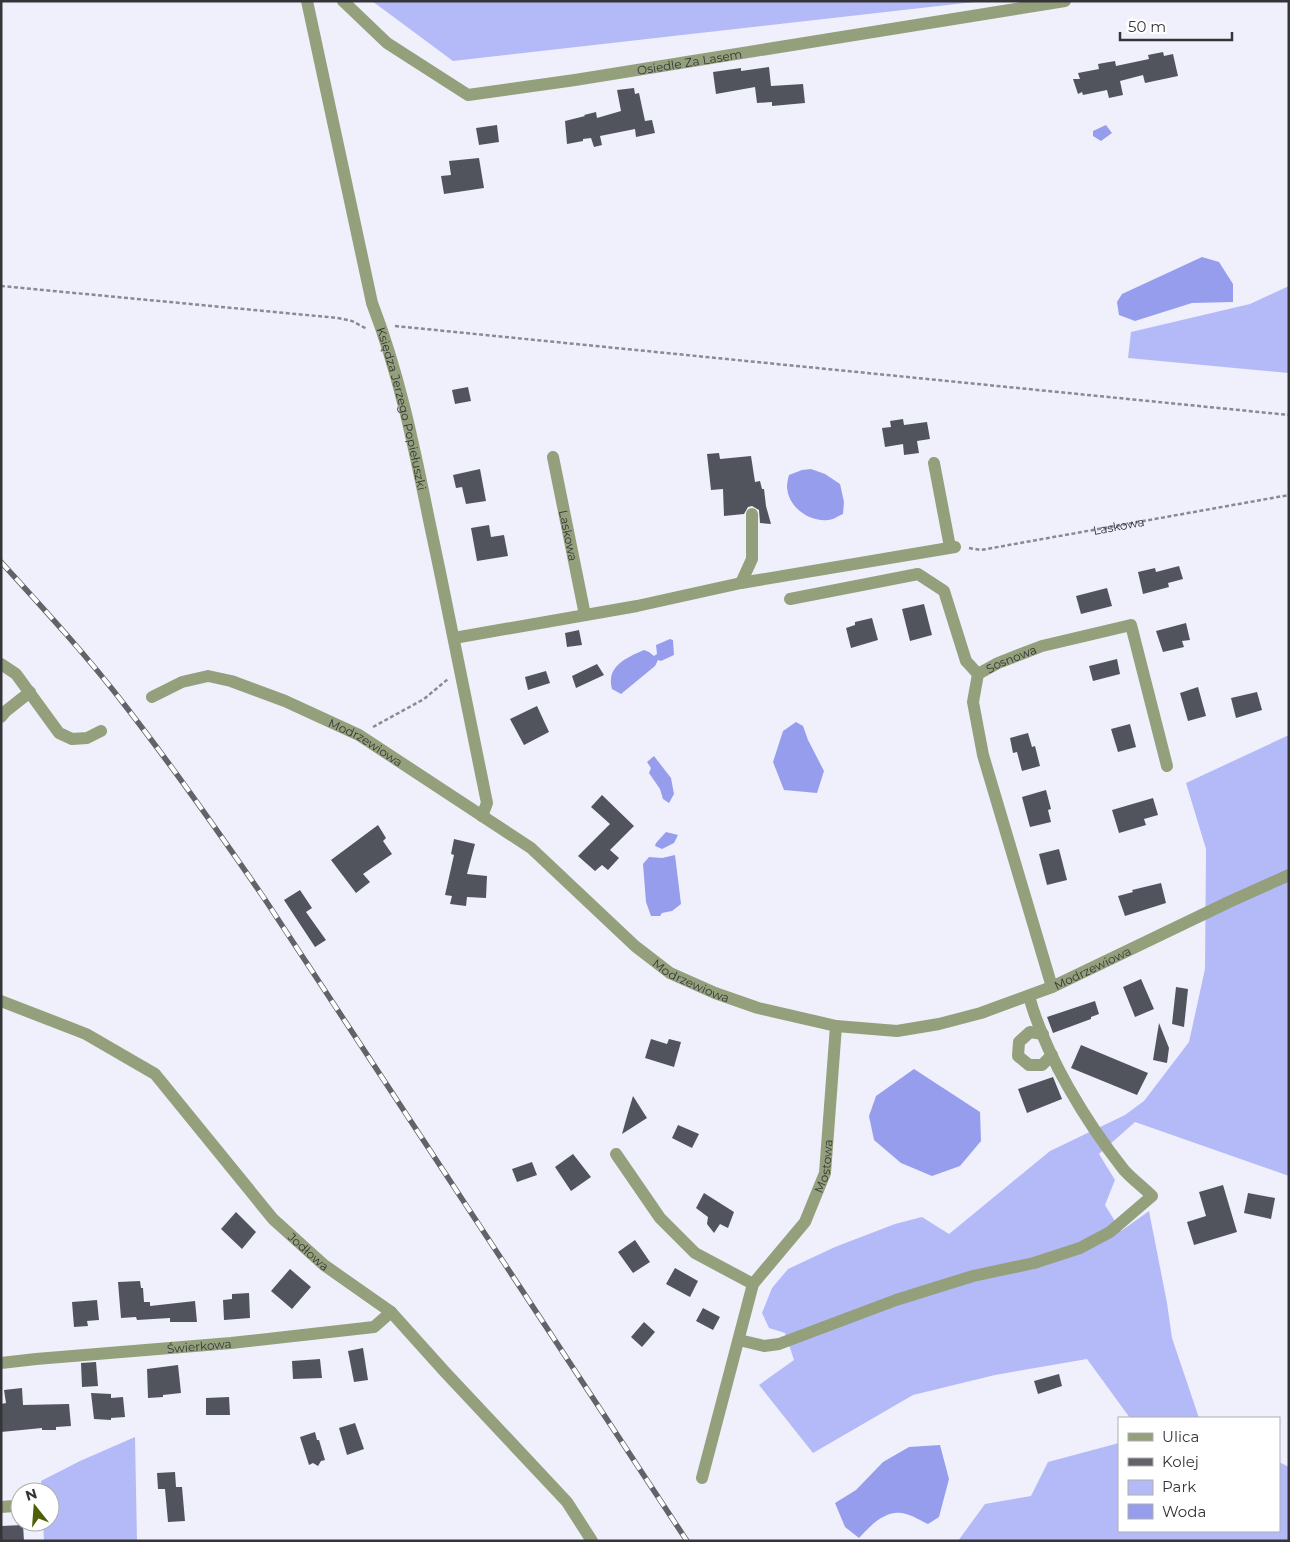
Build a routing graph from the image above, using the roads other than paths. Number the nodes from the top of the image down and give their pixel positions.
1 (307, 1) edge
2 (343, 1) edge
3 (1065, 1) edge
4 (553, 456) dead end
5 (934, 463) dead end
6 (752, 514) dead end
7 (741, 583) junction
8 (790, 599) dead end
9 (585, 615) junction
10 (454, 638) junction
11 (1, 664) edge
12 (978, 674) junction
13 (30, 692) junction
14 (152, 697) dead end
15 (1, 717) edge
16 (100, 731) dead end
17 (1167, 766) dead end
18 (482, 816) junction
19 (1289, 875) edge
20 (1052, 987) junction
21 (1030, 996) junction
22 (1, 1001) edge
23 (836, 1026) junction
24 (1044, 1034) junction
25 (1052, 1056) junction
26 (616, 1154) dead end
27 (754, 1284) junction
28 (391, 1312) junction
29 (739, 1340) junction
30 (1, 1363) edge
31 (702, 1478) dead end
32 (592, 1541) edge

1 - 10 street, Księdza Jerzego Popiełuszki
2 - 3 street, Osiedle Za Lasem
4 - 9 street, Laskowa
5 - 7 street
6 - 7 street
7 - 9 street
8 - 12 street
9 - 10 street
10 - 18 street, Księdza Jerzego Popiełuszki
11 - 13 street
12 - 17 street, Sosnowa
12 - 20 street, Sosnowa
13 - 15 street
13 - 16 street
14 - 18 street, Modrzewiowa
18 - 23 street, Modrzewiowa
19 - 20 street, Modrzewiowa
20 - 21 street, Modrzewiowa
21 - 23 street, Modrzewiowa
21 - 24 street
22 - 28 street, Jodłowa
23 - 27 street, Mostowa
24 - 25 street
24 - 25 street
25 - 29 street
26 - 27 street
27 - 29 street, Mostowa
28 - 30 street, Świerkowa
28 - 32 street, Jodłowa
29 - 31 street, Mostowa

